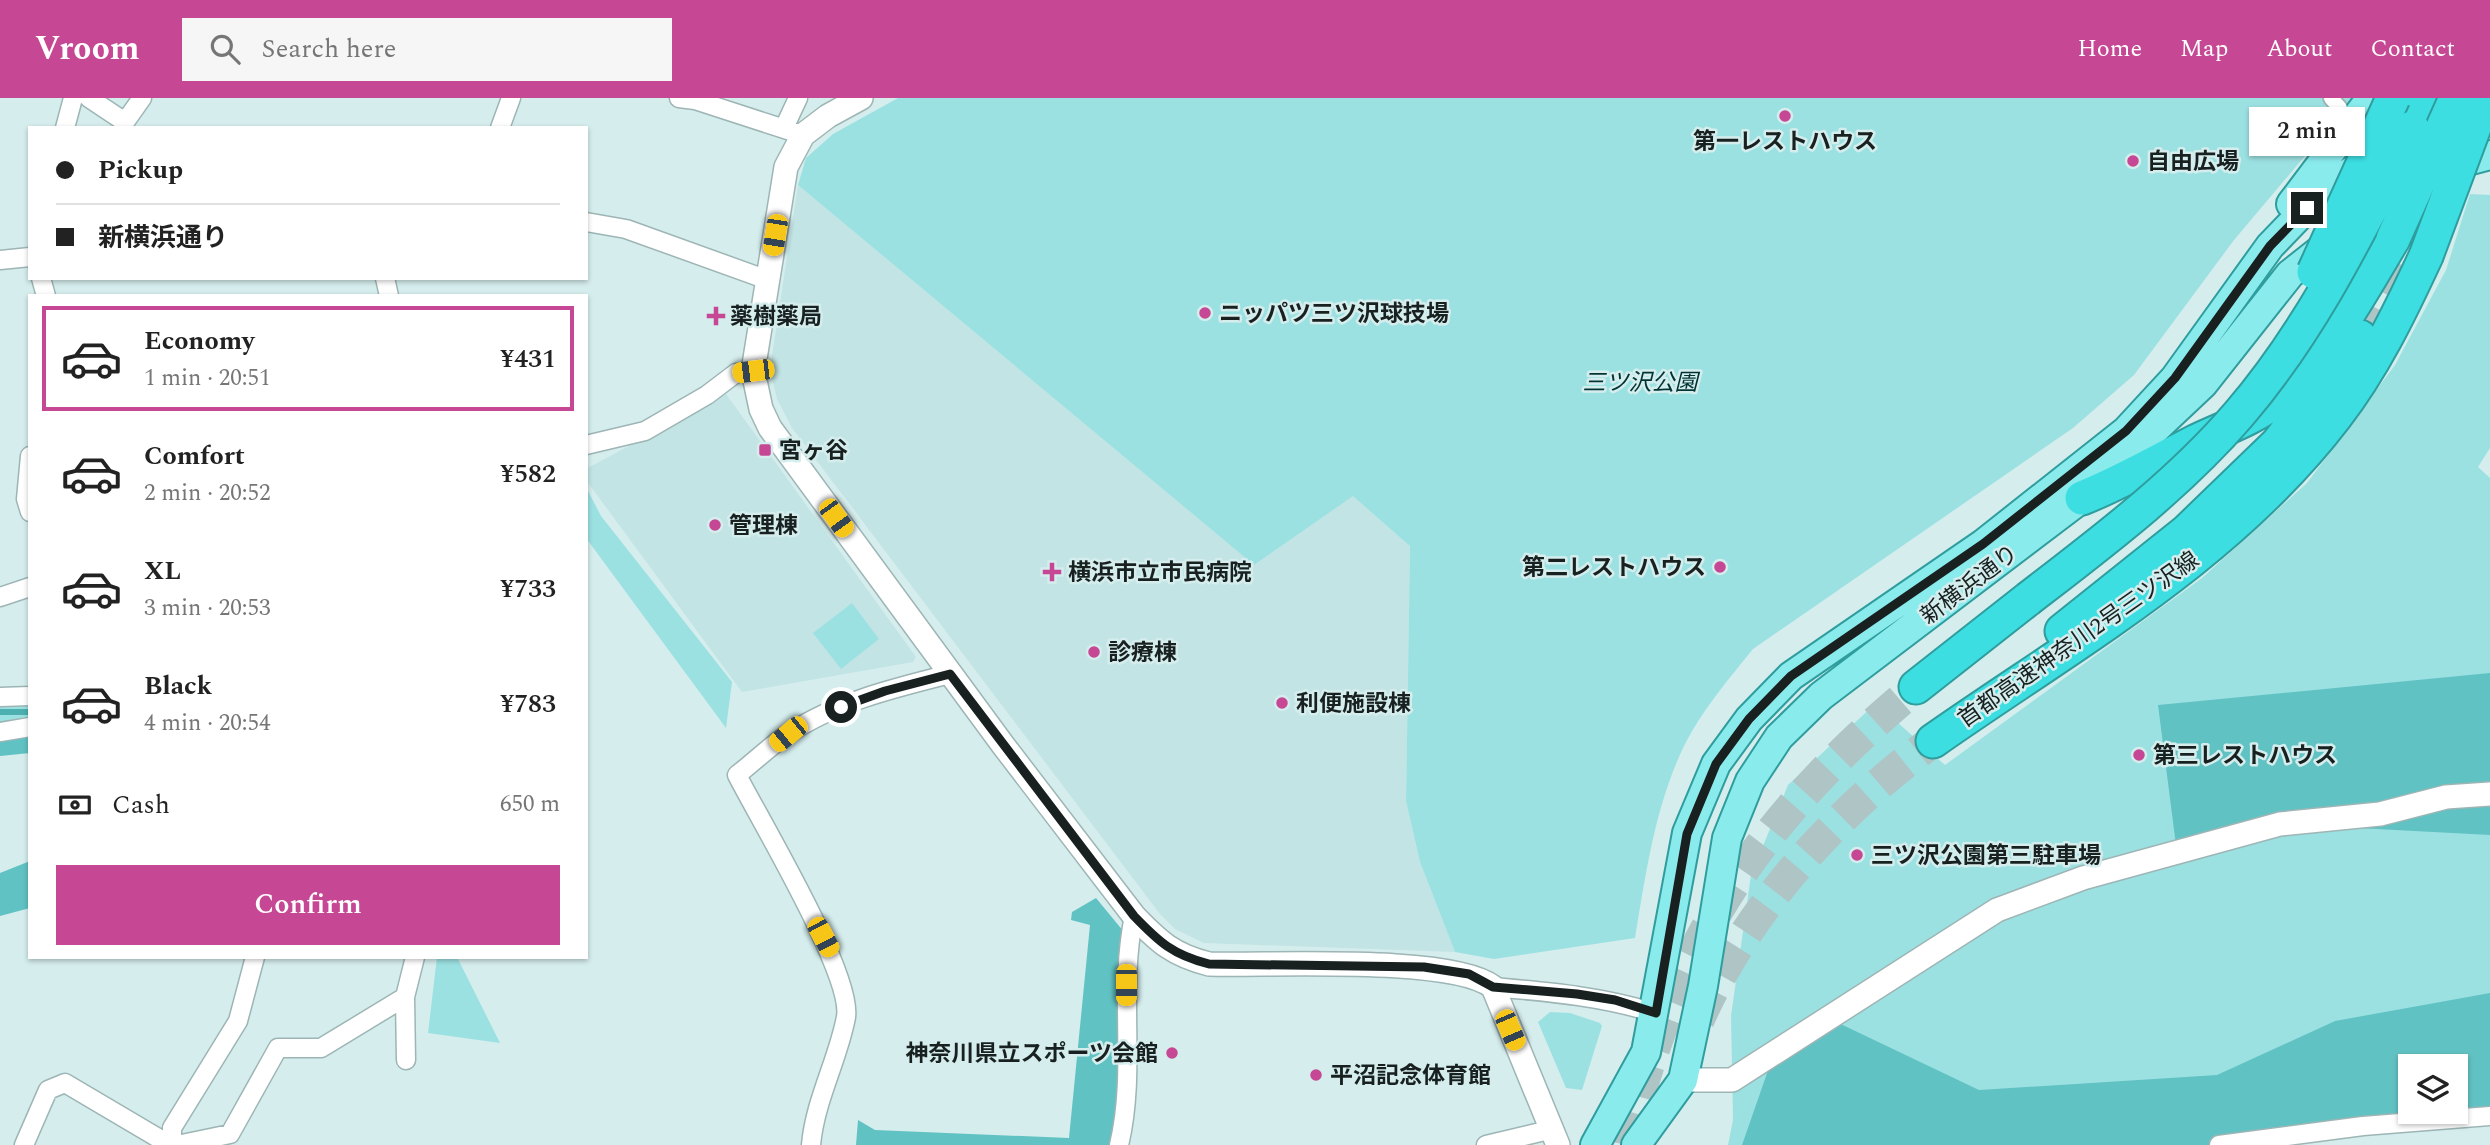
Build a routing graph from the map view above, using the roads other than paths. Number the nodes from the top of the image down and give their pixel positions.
1 (73, 98) edge
2 (89, 98) edge
3 (142, 98) edge
4 (512, 98) edge
5 (679, 98) edge
6 (798, 98) edge
7 (861, 98) edge
8 (2371, 98) edge
9 (2384, 98) edge
10 (2393, 98) edge
11 (2485, 98) edge
12 (2490, 101) edge
13 (2431, 114) edge
14 (66, 126) edge
15 (501, 126) edge
16 (794, 131) junction
17 (2477, 153) edge
18 (2411, 187) junction
19 (588, 222) edge
20 (2267, 250) junction
21 (28, 257) edge
22 (0, 260) edge
23 (768, 280) junction
24 (2360, 337) tunnel mouth
25 (753, 371) junction
26 (588, 445) edge
27 (28, 478) edge
28 (2082, 498) junction
29 (28, 506) edge
30 (2122, 527) junction
31 (28, 588) edge
32 (0, 597) edge
33 (950, 674) junction
34 (1916, 687) tunnel mouth
35 (28, 696) edge
36 (0, 697) edge
37 (28, 727) edge
38 (0, 732) edge
39 (2490, 794) edge
40 (1134, 916) junction
41 (254, 959) edge
42 (414, 959) edge
43 (1493, 987) junction
44 (405, 997) junction
45 (1656, 1013) junction
46 (406, 1060) dead end
47 (1683, 1080) junction
48 (2490, 1116) edge
49 (1555, 1137) edge
50 (24, 1145) edge
51 (173, 1145) edge
52 (811, 1145) edge
53 (1119, 1145) edge
54 (1486, 1145) edge
55 (1595, 1145) edge
56 (1636, 1145) edge
57 (2219, 1145) edge

1 - 14 street
2 - 3 street
4 - 15 street
5 - 16 street
6 - 16 street
7 - 16 street
8 - 20 main road
9 - 13 street
10 - 30 highway, bridge
11 - 17 highway, 首都高速神奈川2号三ツ沢線, bridge
12 - 13 main road, 新横浜通り
13 - 18 highway
13 - 18 street
13 - 20 main road, 新横浜通り
13 - 28 highway, bridge
13 - 30 highway, bridge
16 - 23 street
17 - 18 main road, 新横浜通り
17 - 24 highway, 首都高速神奈川2号三ツ沢線, bridge
18 - 28 main road, 新横浜通り
19 - 23 street
20 - 45 main road, 新横浜通り
21 - 22 street
23 - 25 street
25 - 26 street
25 - 33 street
27 - 29 street
28 - 47 main road, 新横浜通り
30 - 34 highway, bridge
31 - 32 street
33 - 40 street
33 - 52 street
35 - 36 street
37 - 38 street
39 - 47 street
40 - 43 street
40 - 53 street
41 - 51 street
42 - 44 street
43 - 45 street
43 - 49 street
44 - 46 street
44 - 51 street
45 - 55 main road, 新横浜通り
47 - 56 main road, 新横浜通り
48 - 57 street
49 - 54 street
50 - 51 street

